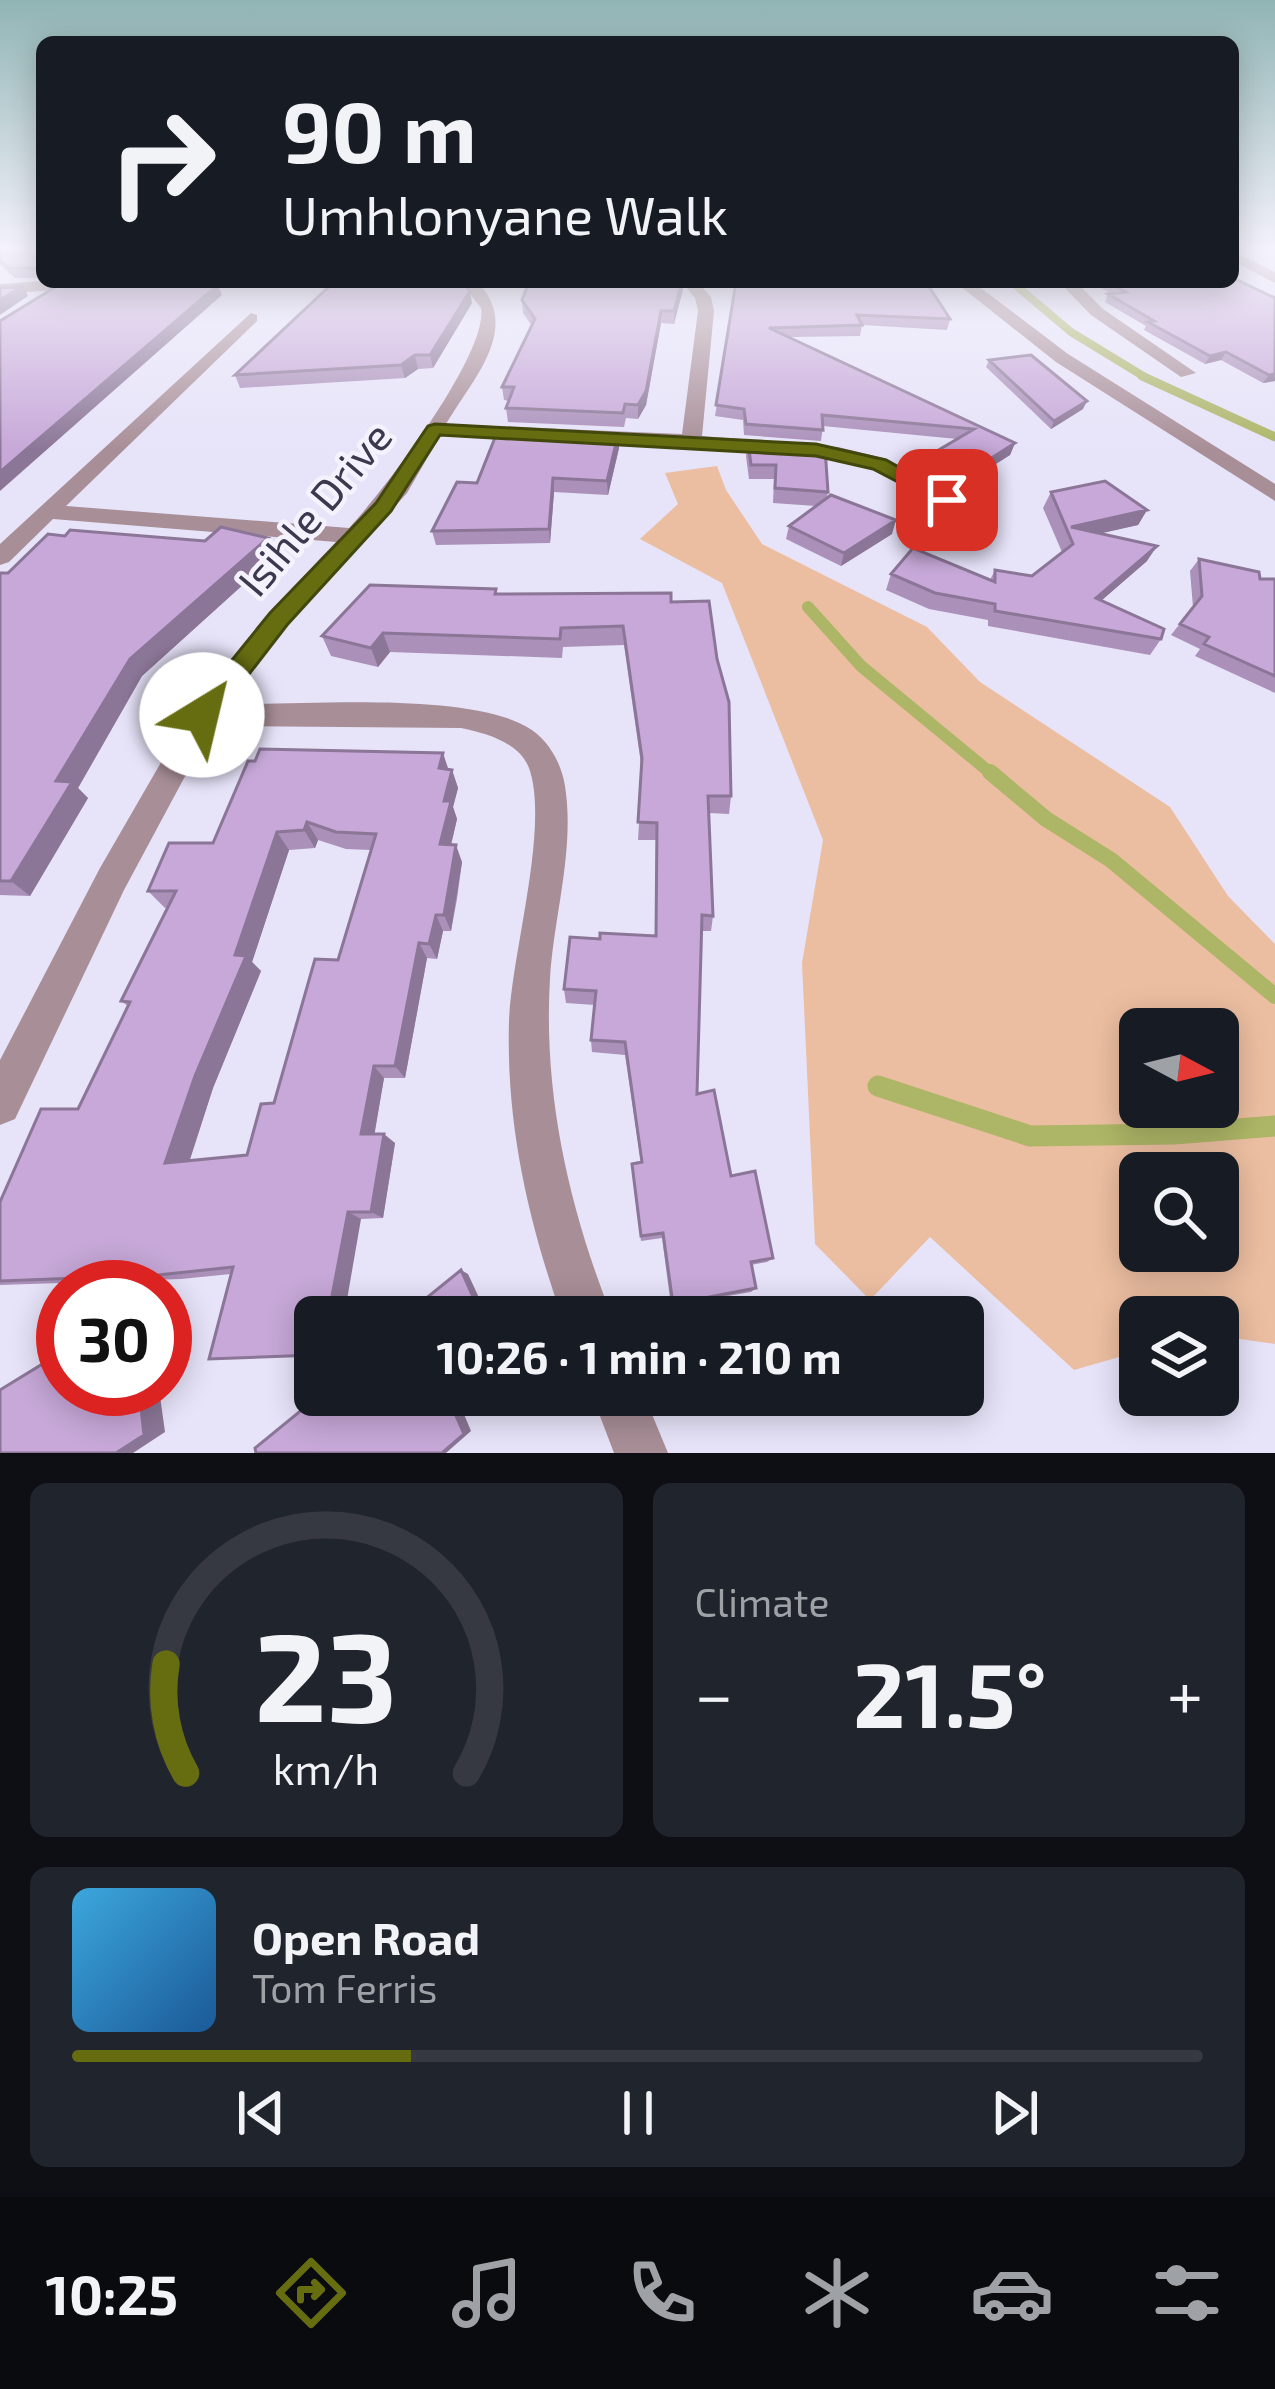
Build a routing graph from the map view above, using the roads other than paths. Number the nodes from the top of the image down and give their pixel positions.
1 (491, 315) edge
2 (705, 315) edge
3 (1006, 315) edge
4 (1100, 315) edge
5 (251, 318) dead end
6 (1187, 373) dead end
7 (435, 430) junction
8 (691, 441) junction
9 (1275, 494) edge
10 (49, 512) junction
11 (986, 521) dead end
12 (357, 536) junction
13 (0, 557) edge
14 (202, 715) junction
15 (0, 1104) edge
16 (579, 1296) edge
17 (626, 1416) edge
18 (641, 1453) edge

1 - 7 street, Isihle Drive
2 - 8 street
3 - 9 street
4 - 6 street
5 - 10 street
7 - 8 street
7 - 12 street, Isihle Drive
8 - 11 street
10 - 12 street
10 - 13 street
12 - 14 street, Isihle Drive
14 - 15 street, Isihle Drive
14 - 16 street
17 - 18 street

